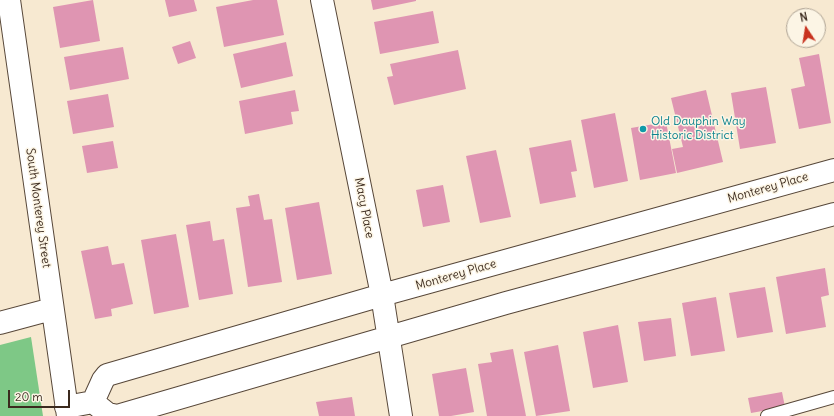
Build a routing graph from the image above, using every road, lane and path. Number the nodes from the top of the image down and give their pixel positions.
1 (9, 0) edge
2 (322, 0) edge
3 (834, 170) edge
4 (834, 214) edge
5 (382, 295) junction
6 (52, 308) junction
7 (0, 323) edge
8 (389, 336) junction
9 (834, 397) edge
10 (93, 402) junction
11 (67, 412) edge
12 (401, 416) edge
13 (767, 416) edge

1 - 6 street, South Monterey Street
2 - 5 street, Macy Place
3 - 5 street, Monterey Place
4 - 8 street
5 - 8 street, Macy Place
5 - 10 street, Monterey Place
6 - 7 street
6 - 11 street, South Monterey Street
8 - 10 street
8 - 12 street, Macy Place
9 - 13 lane
10 - 11 street

